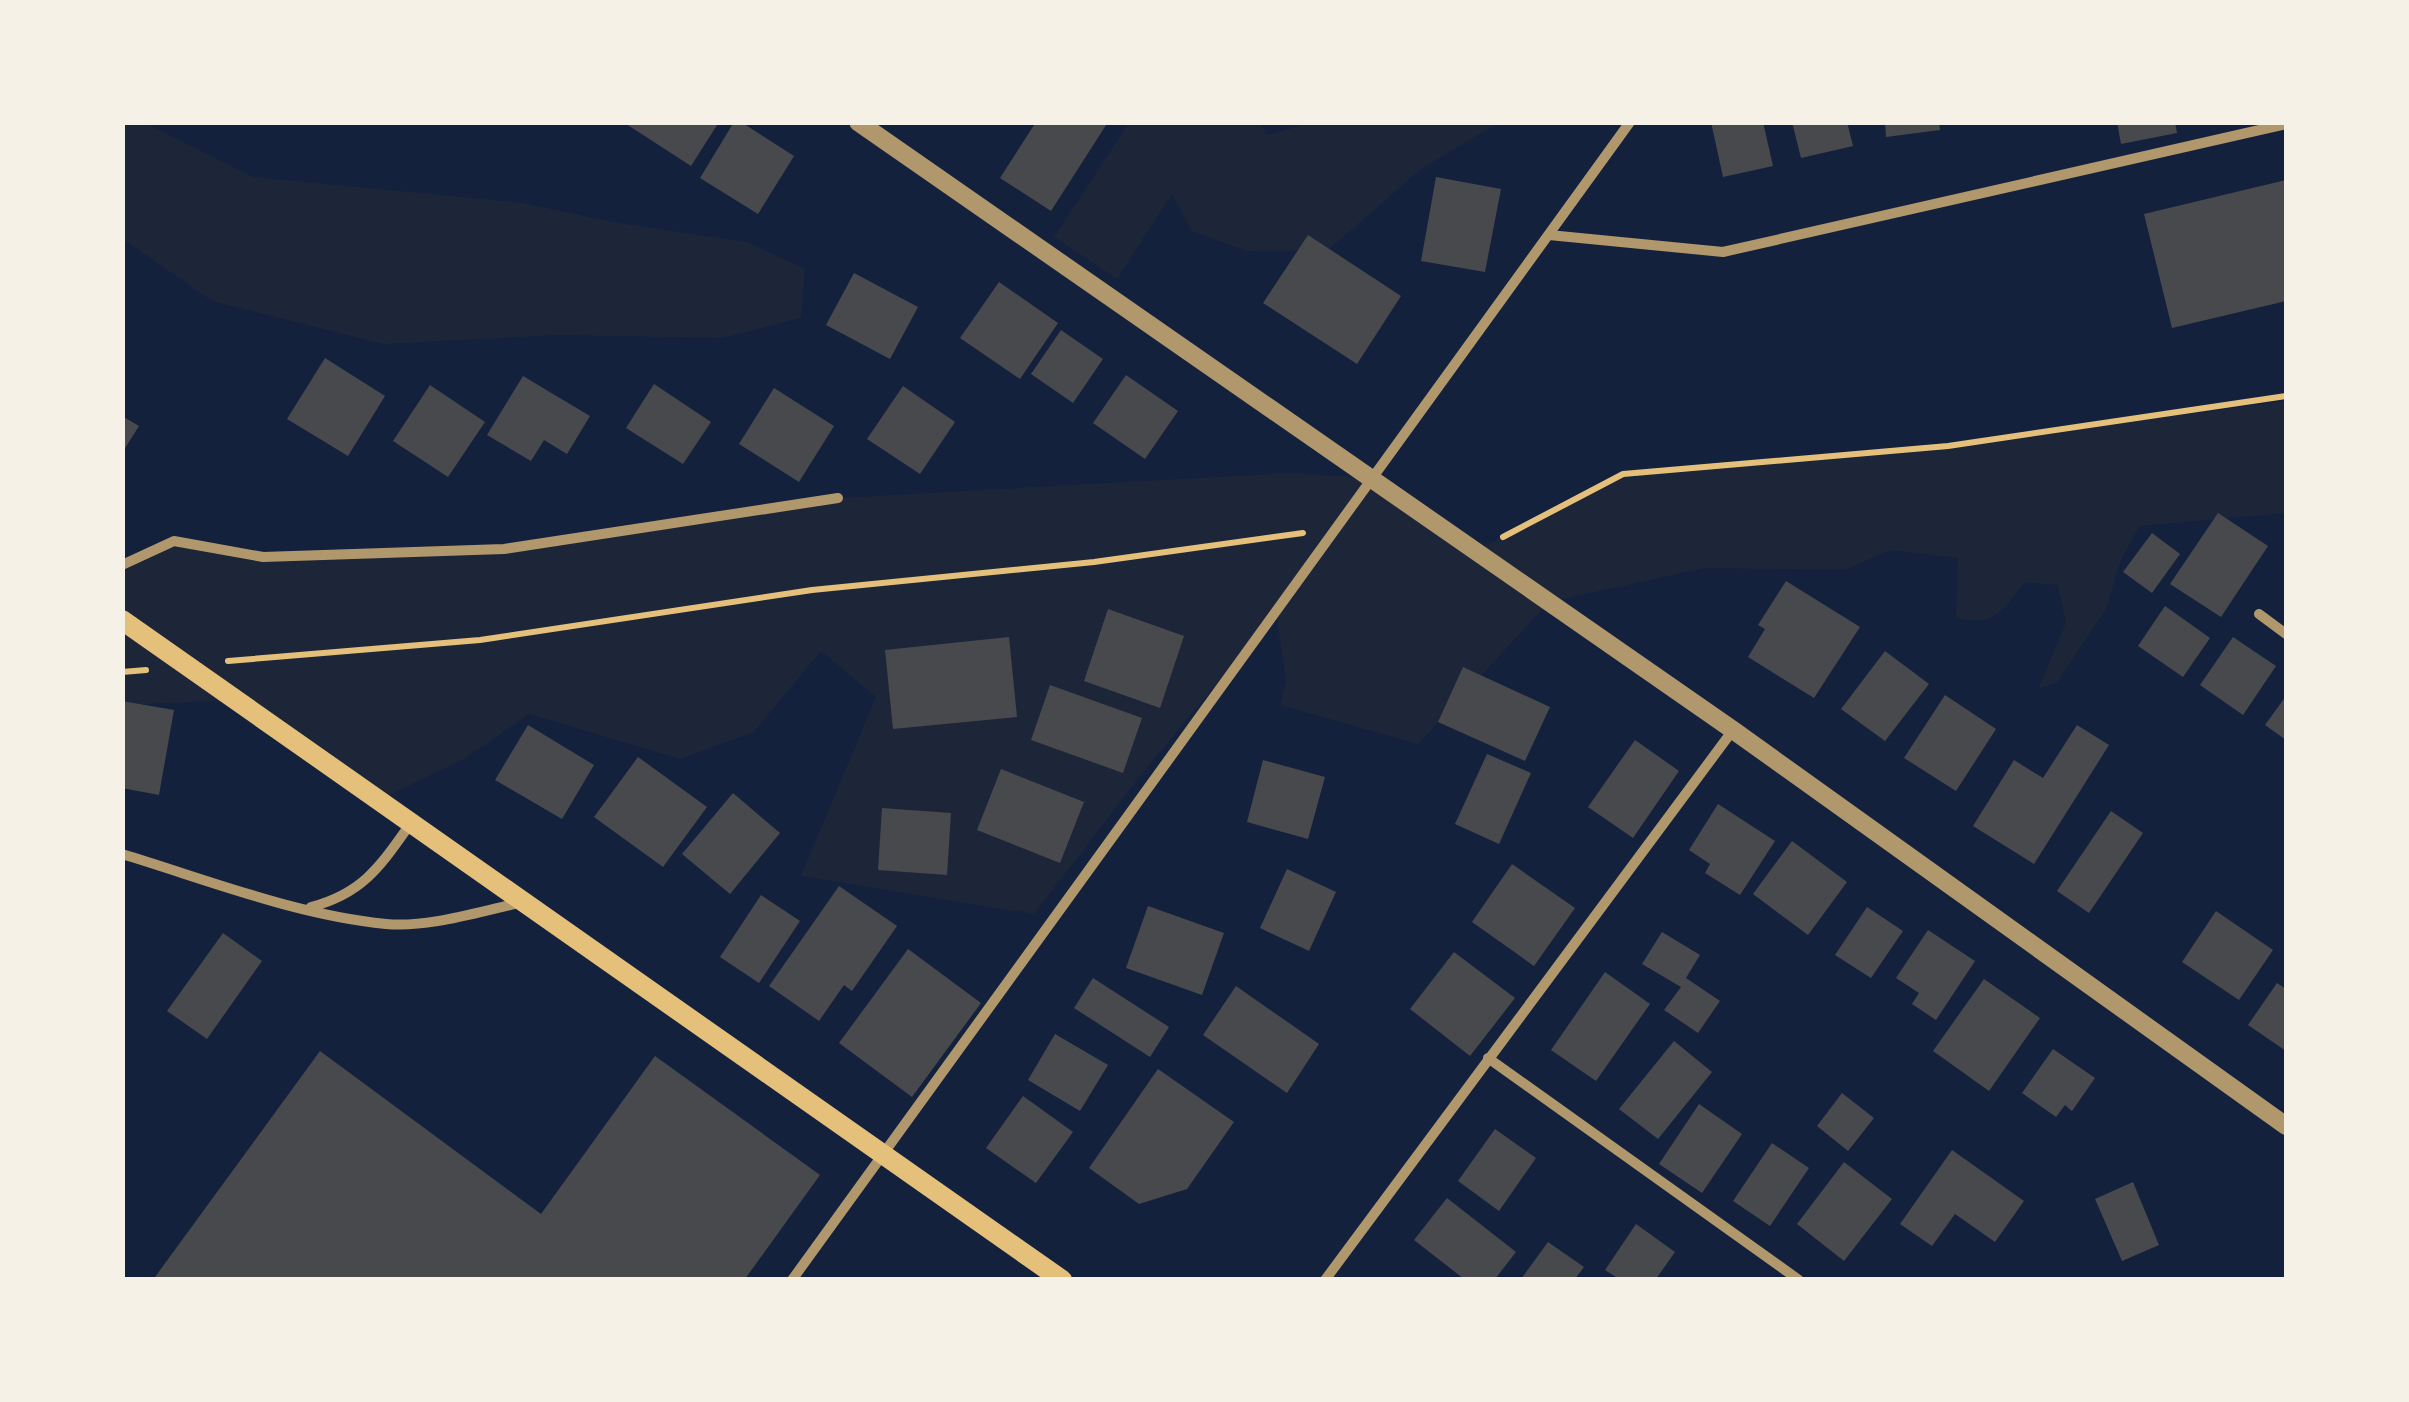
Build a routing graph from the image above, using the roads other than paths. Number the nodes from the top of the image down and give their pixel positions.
1 (858, 122) edge
2 (1630, 122) edge
3 (2286, 124) edge
4 (1549, 234) junction
5 (1372, 478) junction
6 (838, 498) dead end
7 (122, 565) edge
8 (2258, 614) dead end
9 (122, 620) edge
10 (2286, 634) edge
11 (1732, 730) junction
12 (412, 823) junction
13 (122, 854) edge
14 (524, 902) junction
15 (305, 908) junction
16 (1488, 1058) junction
17 (2286, 1126) edge
18 (883, 1154) junction
19 (792, 1280) edge
20 (1062, 1280) edge
21 (1324, 1280) edge
22 (1799, 1280) edge

1 - 5 street
2 - 4 street
3 - 4 street
4 - 5 street
5 - 11 street
5 - 18 street
6 - 7 street
8 - 10 street
9 - 12 main road
11 - 16 street
11 - 17 street
12 - 14 main road
12 - 15 street
13 - 15 street
14 - 15 street
14 - 18 main road
16 - 21 street
16 - 22 street
18 - 19 street
18 - 20 main road

